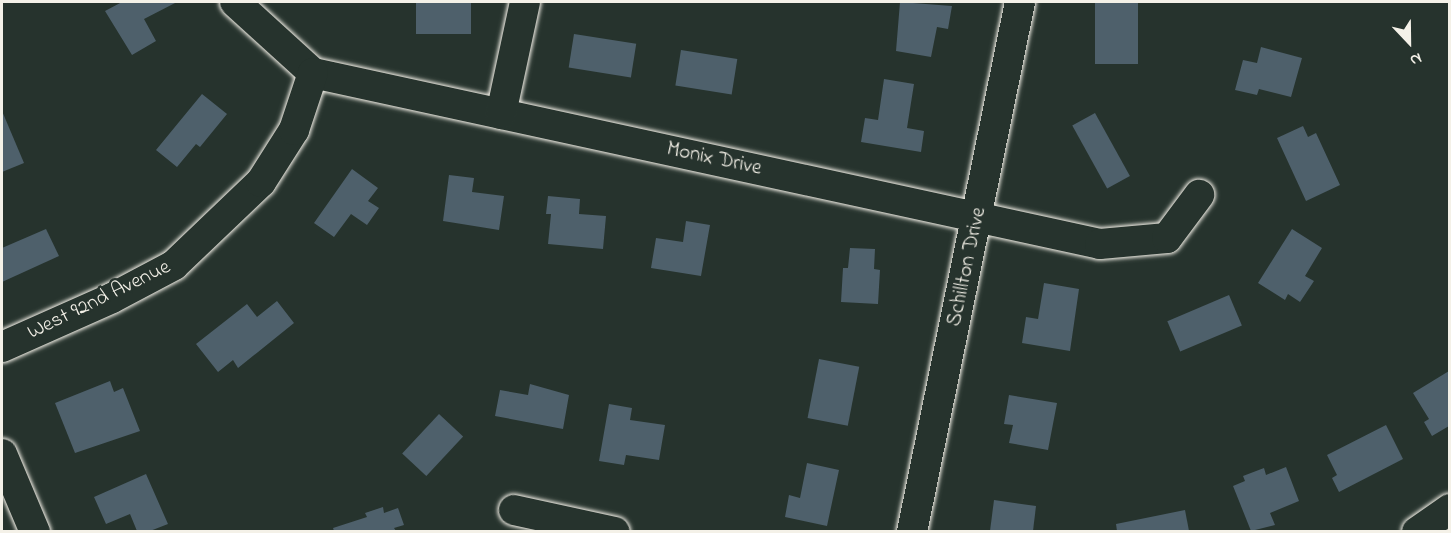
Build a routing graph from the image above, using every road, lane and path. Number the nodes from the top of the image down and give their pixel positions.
1 (235, 2) edge
2 (525, 2) edge
3 (1020, 2) edge
4 (313, 73) junction
5 (501, 114) junction
6 (1199, 195) dead end
7 (977, 215) junction
8 (2, 347) edge
9 (2, 454) edge
10 (1449, 509) edge
11 (514, 510) dead end
12 (35, 531) edge
13 (615, 531) edge
14 (912, 531) edge
15 (1417, 531) edge

1 - 4 street
2 - 5 street
3 - 7 street, Schillton Drive
4 - 5 street, Monix Drive
4 - 8 street, West 92nd Avenue
5 - 7 street, Monix Drive
6 - 7 street, Monix Drive
7 - 14 street, Schillton Drive
9 - 12 street
10 - 15 street
11 - 13 street

